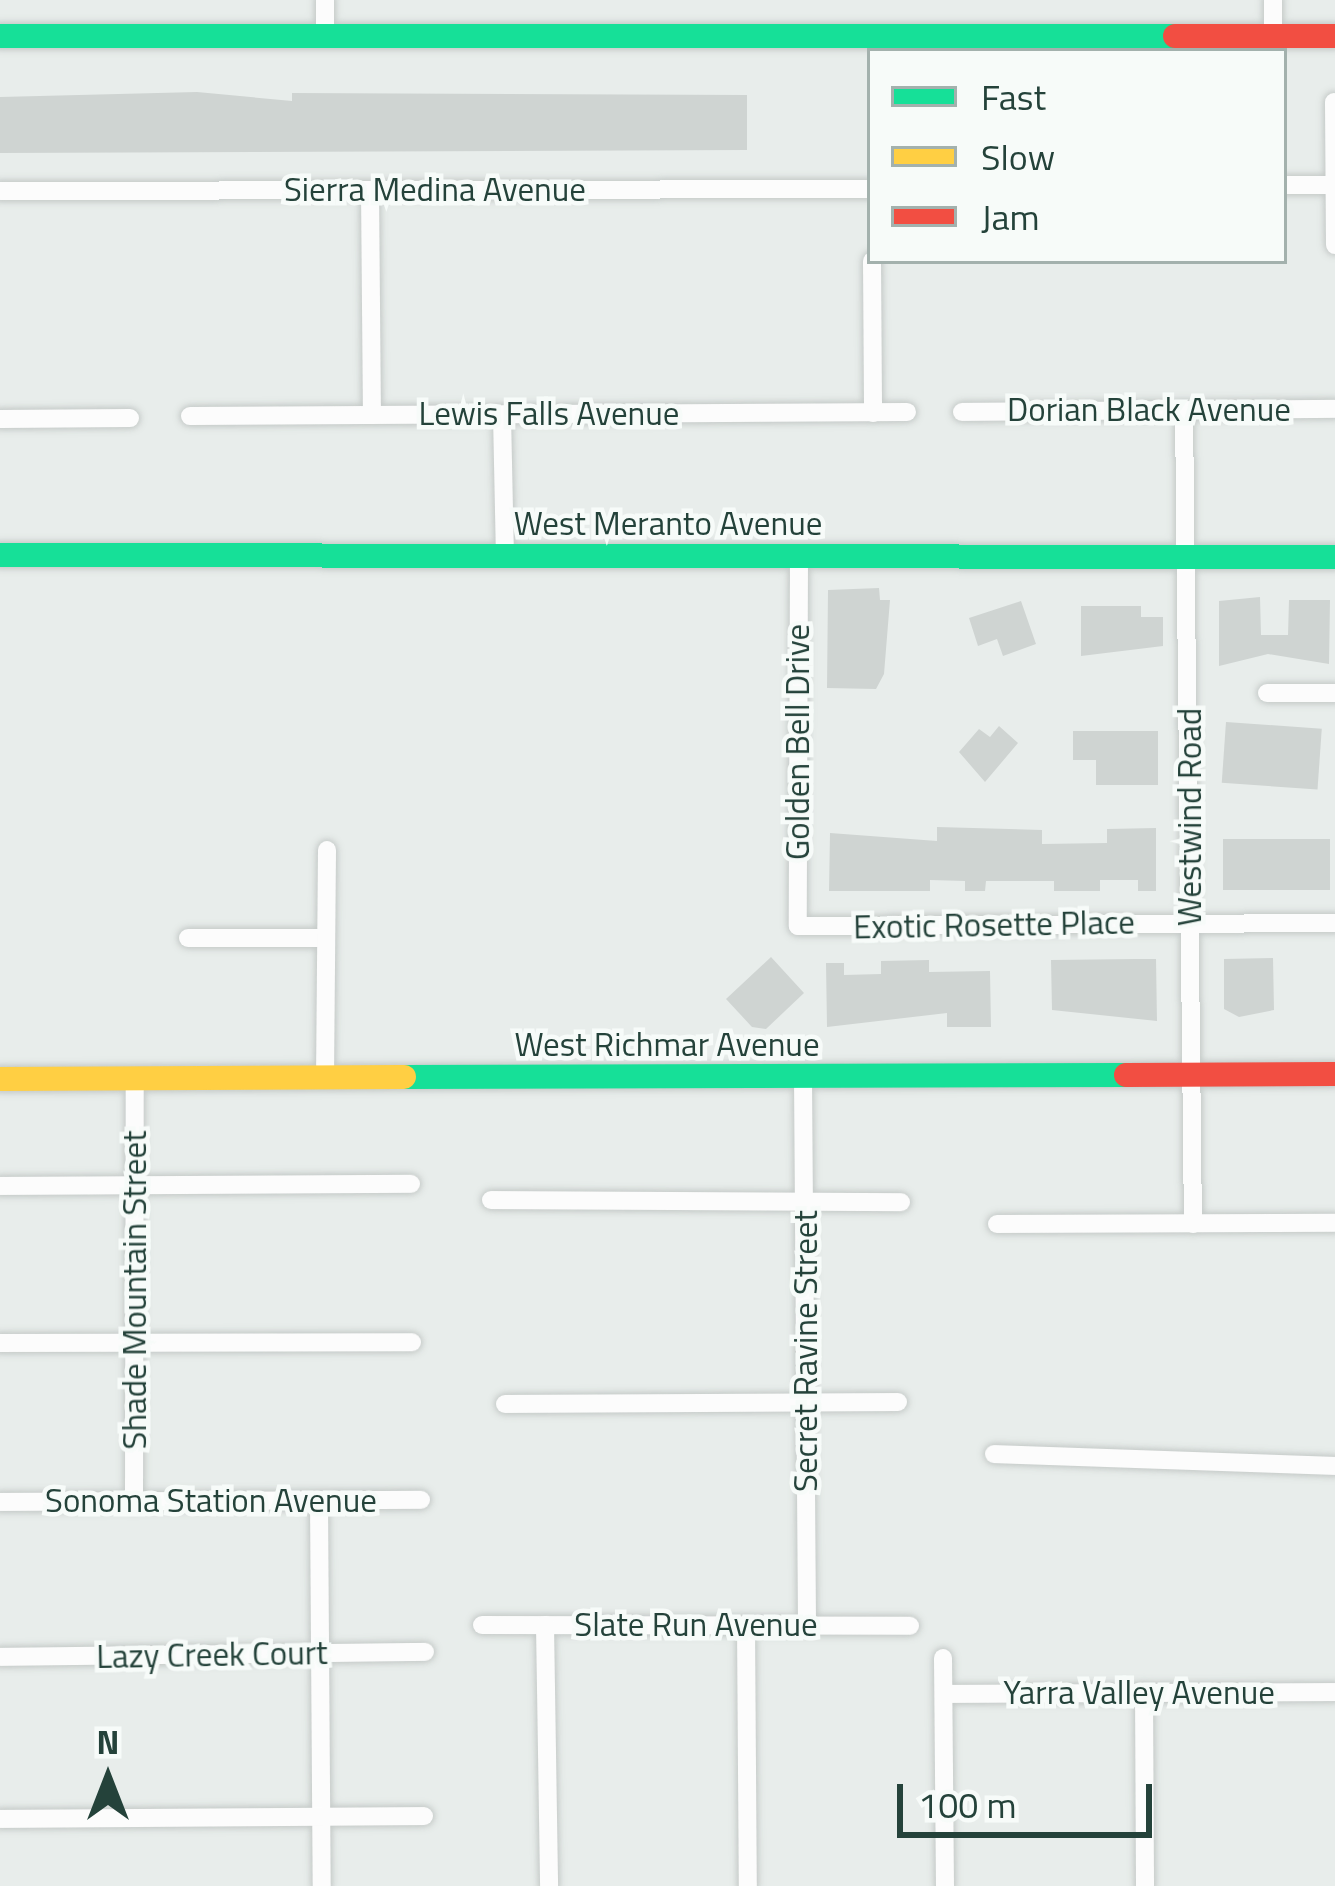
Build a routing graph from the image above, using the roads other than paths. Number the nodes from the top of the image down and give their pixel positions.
1 (325, 0) edge
2 (1273, 0) edge
3 (0, 36) edge
4 (325, 36) junction
5 (1273, 36) junction
6 (1335, 36) edge
7 (1059, 45) edge
8 (1334, 102) edge
9 (1287, 185) edge
10 (1334, 185) edge
11 (867, 189) edge
12 (370, 190) junction
13 (0, 191) edge
14 (1335, 245) edge
15 (872, 264) edge
16 (1335, 409) edge
17 (1184, 410) junction
18 (908, 412) dead end
19 (962, 412) dead end
20 (873, 413) junction
21 (372, 415) junction
22 (502, 415) junction
23 (190, 416) dead end
24 (0, 418) edge
25 (130, 418) dead end
26 (0, 555) edge
27 (505, 556) junction
28 (1188, 556) junction
29 (1335, 557) edge
30 (799, 558) junction
31 (1267, 693) dead end
32 (1335, 693) edge
33 (327, 850) dead end
34 (1191, 923) junction
35 (1335, 923) edge
36 (797, 926) joint
37 (188, 938) dead end
38 (326, 938) junction
39 (1335, 1074) edge
40 (1193, 1075) junction
41 (803, 1077) junction
42 (0, 1079) edge
43 (136, 1079) junction
44 (326, 1080) junction
45 (411, 1184) dead end
46 (0, 1186) edge
47 (135, 1186) junction
48 (491, 1200) dead end
49 (805, 1201) junction
50 (902, 1202) dead end
51 (1335, 1222) edge
52 (997, 1224) dead end
53 (1193, 1224) junction
54 (412, 1342) dead end
55 (0, 1343) edge
56 (135, 1343) junction
57 (898, 1402) dead end
58 (808, 1403) junction
59 (505, 1404) dead end
60 (994, 1454) dead end
61 (1335, 1466) edge
62 (422, 1500) dead end
63 (319, 1501) junction
64 (0, 1502) edge
65 (134, 1502) junction
66 (482, 1624) dead end
67 (545, 1624) junction
68 (746, 1625) junction
69 (807, 1625) junction
70 (910, 1626) dead end
71 (425, 1652) dead end
72 (321, 1654) junction
73 (0, 1657) edge
74 (943, 1658) dead end
75 (1144, 1692) junction
76 (1335, 1692) edge
77 (944, 1694) junction
78 (424, 1816) dead end
79 (323, 1817) junction
80 (0, 1819) edge
81 (322, 1886) edge
82 (549, 1886) edge
83 (748, 1886) edge
84 (945, 1886) edge
85 (1145, 1886) edge

1 - 4 street
2 - 5 street
3 - 4 street
4 - 7 street
5 - 6 street
5 - 7 street
8 - 10 street
9 - 10 street
10 - 14 street
11 - 12 street, Sierra Medina Avenue
12 - 13 street, Sierra Medina Avenue
12 - 21 street
15 - 20 street
16 - 17 street, Dorian Black Avenue
17 - 19 street, Dorian Black Avenue
17 - 28 street, Westwind Road
18 - 20 street, Lewis Falls Avenue
20 - 22 street, Lewis Falls Avenue
21 - 22 street, Lewis Falls Avenue
21 - 23 street, Lewis Falls Avenue
22 - 27 street
24 - 25 street
26 - 27 street, West Meranto Avenue
27 - 30 street, West Meranto Avenue
28 - 29 street, West Meranto Avenue
28 - 30 street, West Meranto Avenue
28 - 34 street, Westwind Road
30 - 36 street, Golden Bell Drive
31 - 32 street
33 - 38 street
34 - 35 street, Exotic Rosette Place
34 - 36 street, Exotic Rosette Place
34 - 40 street, Westwind Road
37 - 38 street
38 - 44 street
39 - 40 street, West Richmar Avenue
40 - 41 street, West Richmar Avenue
40 - 53 street, Westwind Road
41 - 44 street, West Richmar Avenue
41 - 49 street, Secret Ravine Street
42 - 43 street, West Richmar Avenue
43 - 44 street, West Richmar Avenue
43 - 47 street, Shade Mountain Street
45 - 47 street
46 - 47 street
47 - 56 street, Shade Mountain Street
48 - 49 street
49 - 50 street
49 - 58 street, Secret Ravine Street
51 - 53 street
52 - 53 street
54 - 56 street
55 - 56 street
56 - 65 street, Shade Mountain Street
57 - 58 street
58 - 59 street
58 - 69 street, Secret Ravine Street
60 - 61 street
62 - 63 street, Sonoma Station Avenue
63 - 65 street, Sonoma Station Avenue
63 - 72 street
64 - 65 street, Sonoma Station Avenue
66 - 67 street, Slate Run Avenue
67 - 68 street, Slate Run Avenue
67 - 82 street
68 - 69 street, Slate Run Avenue
68 - 83 street
69 - 70 street, Slate Run Avenue
71 - 72 street, Lazy Creek Court
72 - 73 street, Lazy Creek Court
72 - 79 street
74 - 77 street
75 - 76 street, Yarra Valley Avenue
75 - 77 street, Yarra Valley Avenue
75 - 85 street
77 - 84 street
78 - 79 street
79 - 80 street
79 - 81 street

